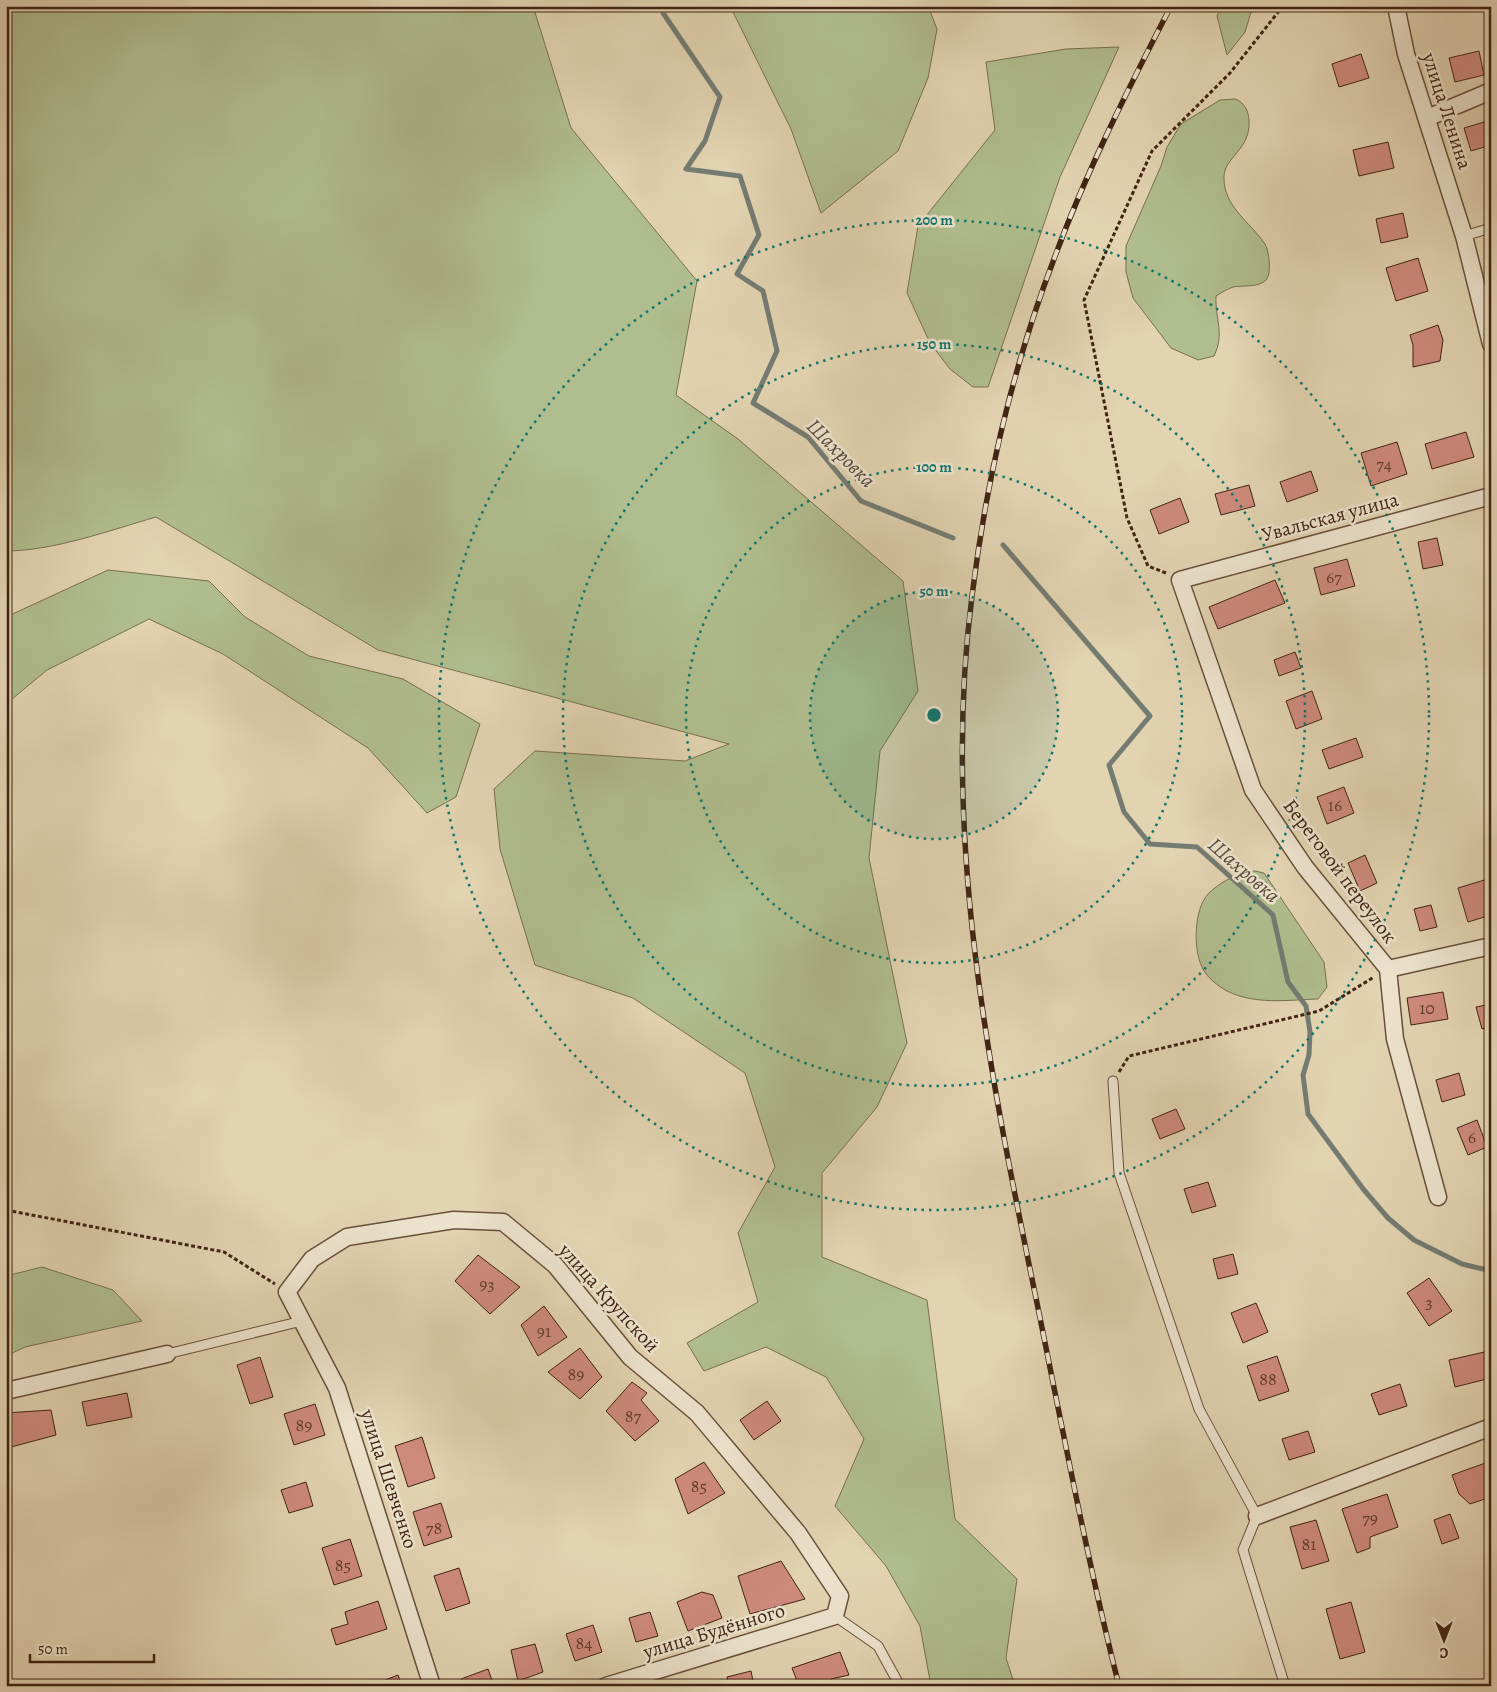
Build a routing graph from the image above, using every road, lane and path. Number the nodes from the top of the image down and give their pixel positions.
1 (1283, 6) edge
2 (1396, 6) edge
3 (1491, 91) edge
4 (1427, 118) junction
5 (1491, 228) edge
6 (1464, 236) junction
7 (1491, 344) edge
8 (1491, 496) edge
9 (1180, 580) junction
10 (1491, 946) edge
11 (1388, 969) junction
12 (1113, 1081) joint
13 (1438, 1197) dead end
14 (6, 1210) edge
15 (287, 1292) junction
16 (302, 1321) junction
17 (167, 1354) joint
18 (6, 1390) edge
19 (1491, 1427) edge
20 (1257, 1516) junction
21 (834, 1616) junction
22 (432, 1686) edge
23 (606, 1686) edge
24 (900, 1686) edge
25 (1285, 1686) edge

1 - 9 path
2 - 4 street, улица Ленина
3 - 4 street
4 - 6 street, улица Ленина
5 - 6 lane
6 - 7 street, улица Ленина
8 - 9 street, Увальская улица
9 - 11 street, Береговой переулок
10 - 11 street
11 - 12 path
11 - 13 street, Береговой переулок
12 - 20 lane
14 - 15 path
15 - 16 street, улица Шевченко
15 - 21 street, улица Крупской
16 - 17 lane
16 - 22 street, улица Шевченко
17 - 18 street
19 - 20 street
20 - 25 lane
21 - 23 street, улица Будённого
21 - 24 lane

